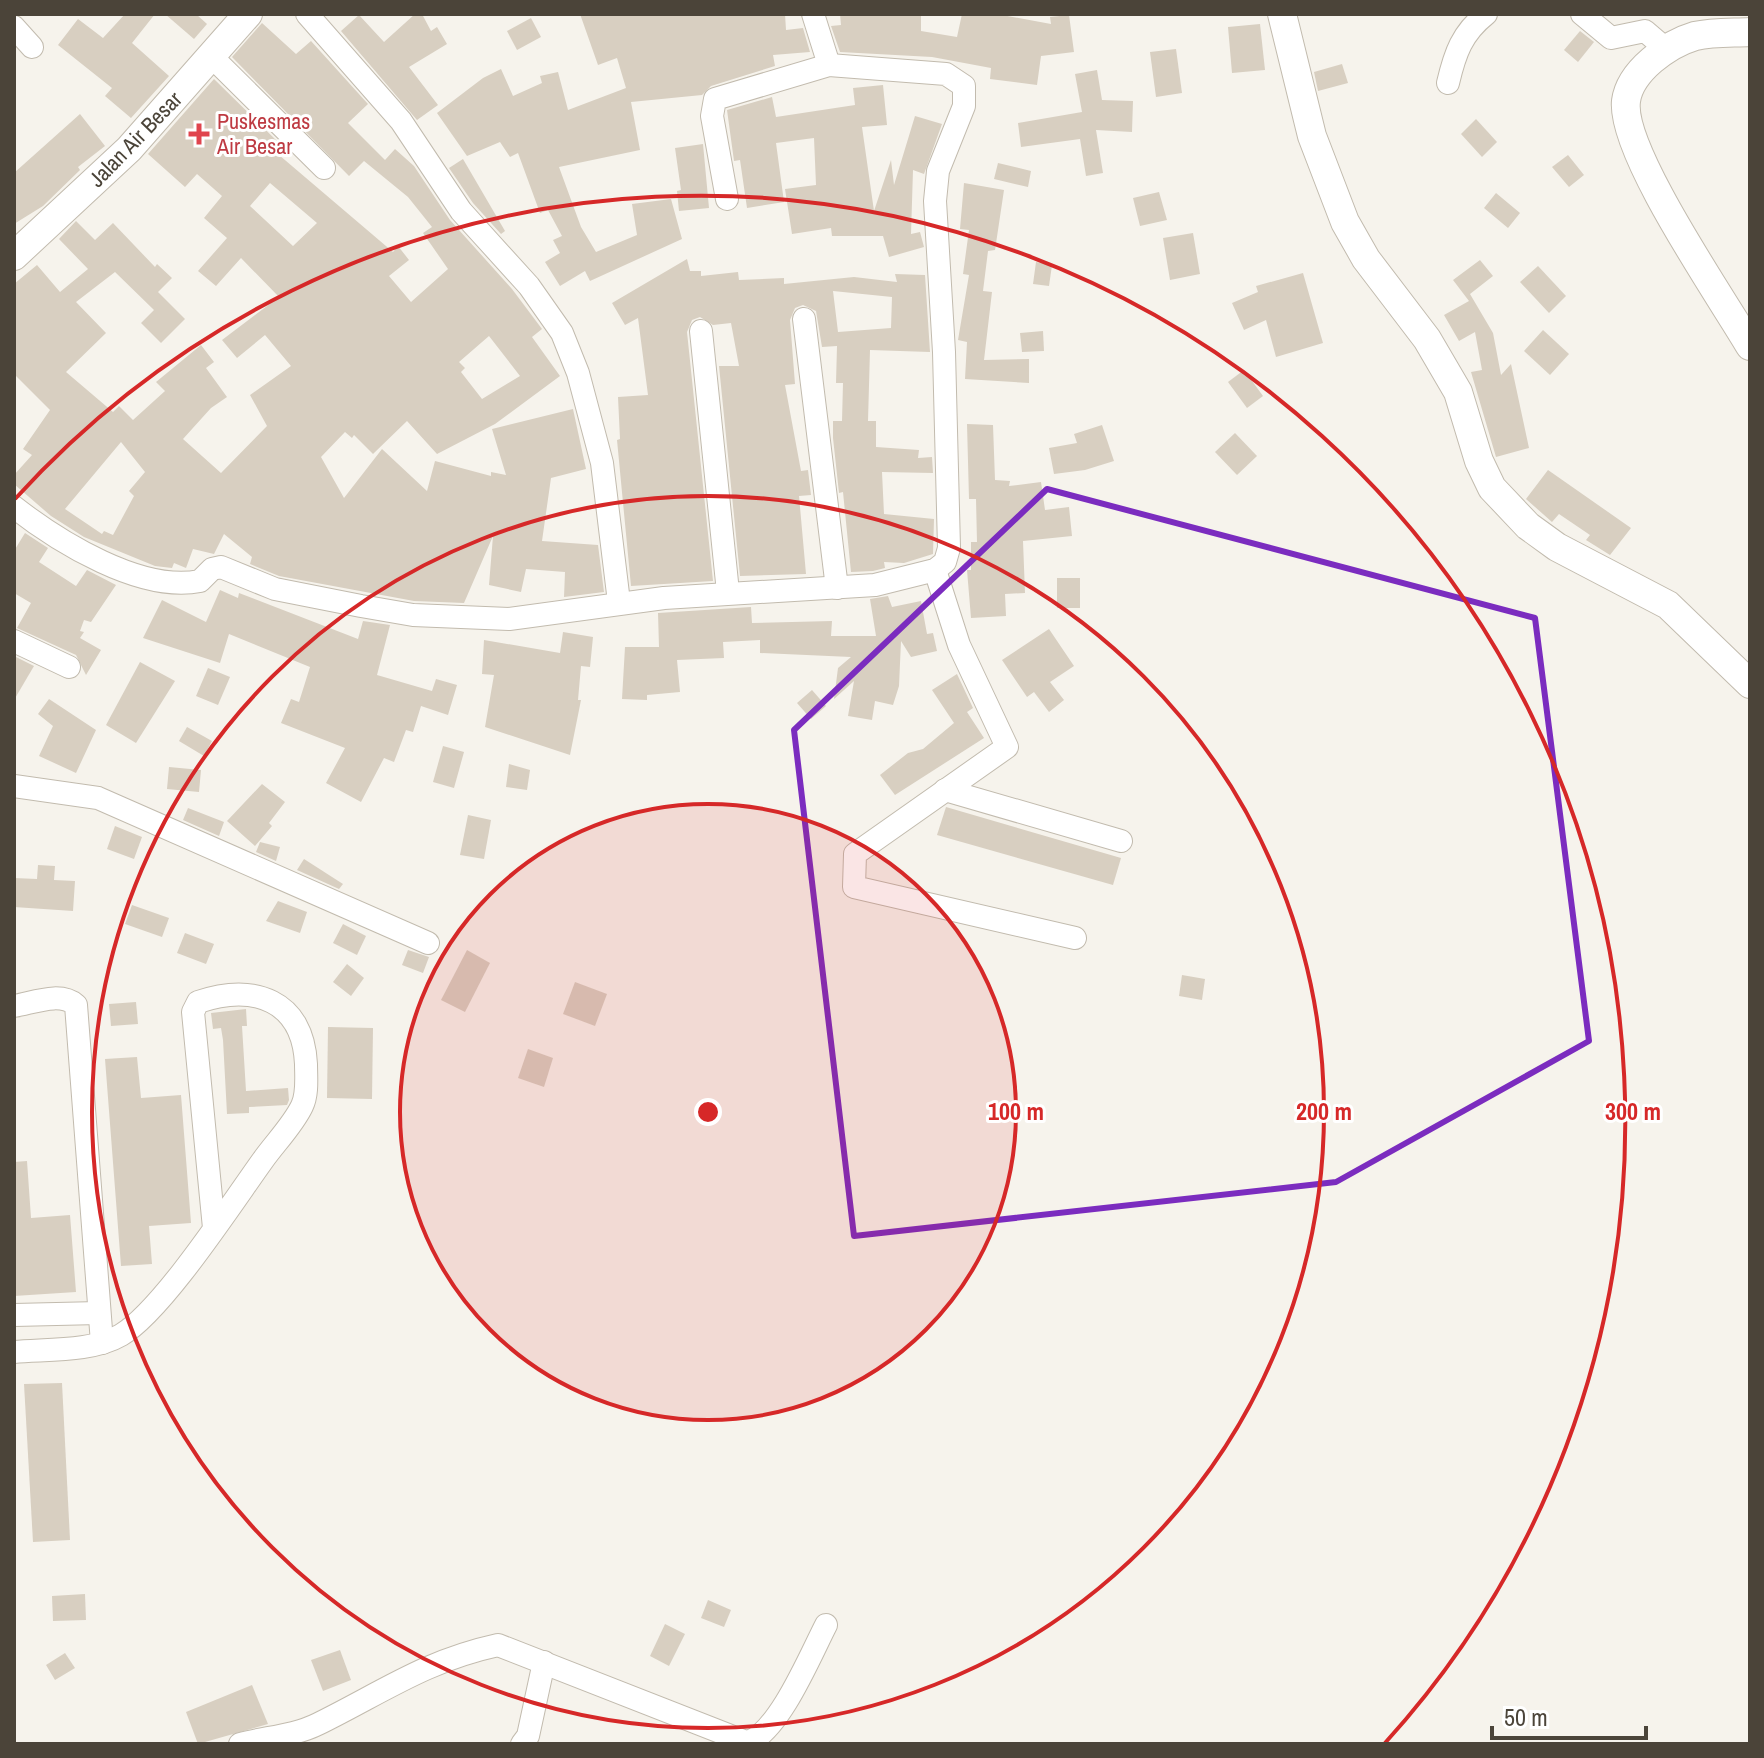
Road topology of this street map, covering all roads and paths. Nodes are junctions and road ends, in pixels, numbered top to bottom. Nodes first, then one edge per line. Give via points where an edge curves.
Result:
1 (248, 14) edge
2 (307, 14) edge
3 (813, 14) edge
4 (1282, 14) edge
5 (1486, 14) edge
6 (1582, 14) edge
7 (14, 27) edge
8 (1750, 32) edge
9 (32, 47) dead end
10 (1666, 49) junction
11 (212, 57) junction
12 (829, 65) junction
13 (1448, 83) dead end
14 (324, 168) dead end
15 (727, 199) dead end
16 (14, 256) edge
17 (804, 319) dead end
18 (701, 331) dead end
19 (1750, 346) edge
20 (14, 507) edge
21 (935, 570) junction
22 (837, 588) junction
23 (728, 592) junction
24 (619, 602) junction
25 (15, 644) edge
26 (69, 667) dead end
27 (1750, 684) edge
28 (14, 786) edge
29 (945, 790) junction
30 (1121, 841) dead end
31 (1075, 938) dead end
32 (428, 943) dead end
33 (14, 1006) edge
34 (214, 1228) junction
35 (99, 1313) junction
36 (14, 1315) edge
37 (102, 1343) junction
38 (14, 1352) edge
39 (826, 1625) dead end
40 (544, 1662) junction
41 (530, 1722) junction
42 (750, 1743) edge
43 (240, 1744) edge
44 (522, 1744) edge
45 (543, 1744) edge

1 - 11 street, Jalan Air Besar
2 - 24 street via 401,121 461,211 529,286 562,333 602,463
3 - 12 street
4 - 27 street via 1312,136 1345,222 1458,392 1492,488 1557,547 1668,605
5 - 13 street via 1456,49
6 - 10 street via 1611,38 1645,31
7 - 9 street
8 - 10 street via 1694,37
10 - 19 street via 1634,81 1626,101 1629,121 1662,198
11 - 14 street
11 - 16 street, Jalan Air Besar via 129,149
12 - 15 street via 715,99 712,116
12 - 21 street via 946,74 958,79 967,94 938,171 935,201 949,535 945,562
17 - 22 street
18 - 23 street
20 - 24 street via 70,545 163,582 200,581 221,567 275,589 446,617 509,619
21 - 22 street
21 - 29 street via 959,645 1007,747
22 - 23 street
23 - 24 street
25 - 26 street
28 - 32 street via 98,798
29 - 30 street
29 - 31 street via 855,854 854,887
33 - 35 street via 59,998 76,1005
34 - 34 street via 303,1106 305,1095 305,1039 296,1020 284,1008 234,995 198,1002 193,1012
34 - 37 street via 137,1323
35 - 36 street
35 - 37 street
37 - 38 street
39 - 42 street via 775,1718
40 - 41 street
40 - 42 street
40 - 43 street via 498,1645 466,1652 402,1677 316,1726
41 - 44 street
41 - 45 street

